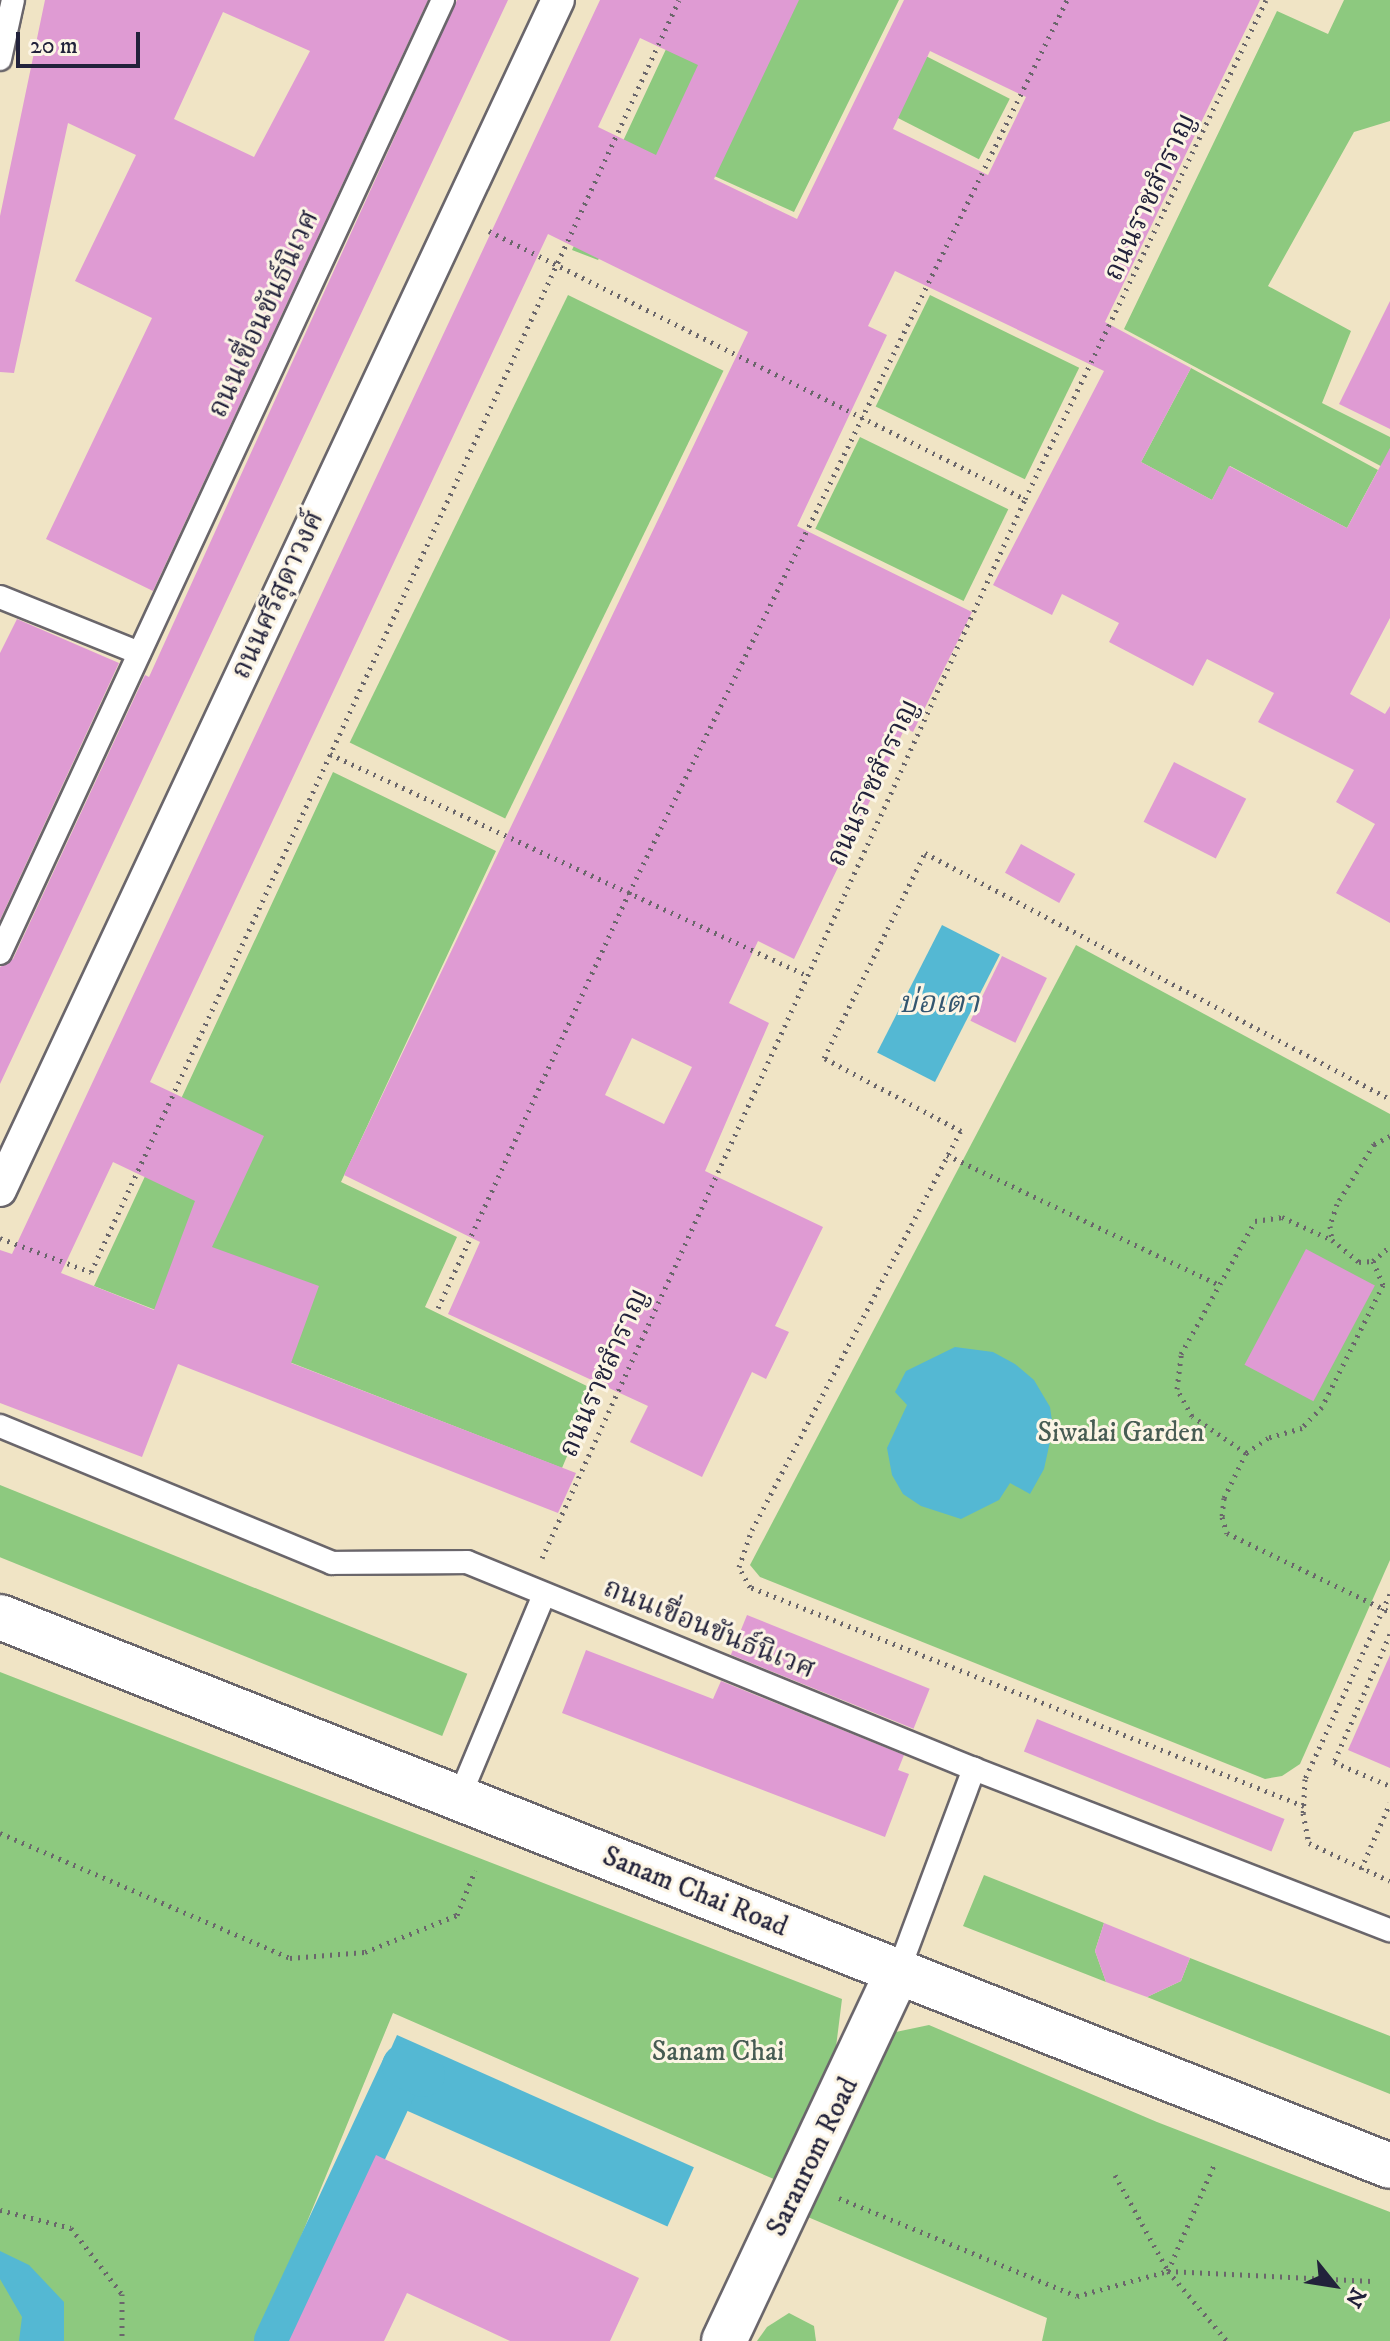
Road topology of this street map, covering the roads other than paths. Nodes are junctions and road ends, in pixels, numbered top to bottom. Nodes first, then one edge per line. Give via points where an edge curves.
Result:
1 (13, 0) edge
2 (443, 0) edge
3 (558, 0) edge
4 (0, 59) edge
5 (0, 597) edge
6 (139, 653) junction
7 (0, 953) edge
8 (0, 1190) edge
9 (0, 1426) edge
10 (536, 1592) junction
11 (0, 1617) edge
12 (974, 1769) junction
13 (459, 1798) junction
14 (1390, 1930) edge
15 (898, 1972) junction
16 (1390, 2166) edge
17 (724, 2341) edge

1 - 4 lane
2 - 6 lane, ถนนเขื่อนขันธ์นิเวศ
3 - 8 street, ถนนศรีสุดาวงศ์
5 - 6 lane
6 - 7 lane, ถนนเขื่อนขันธ์นิเวศ
9 - 10 lane, ถนนเขื่อนขันธ์นิเวศ via 332,1563 467,1562
10 - 12 lane, ถนนเขื่อนขันธ์นิเวศ
10 - 13 lane
11 - 13 main road, Sanam Chai Road
12 - 14 lane, ถนนเขื่อนขันธ์นิเวศ
12 - 15 lane
13 - 15 main road, Sanam Chai Road
15 - 16 main road, Sanam Chai Road
15 - 17 main road, Saranrom Road

